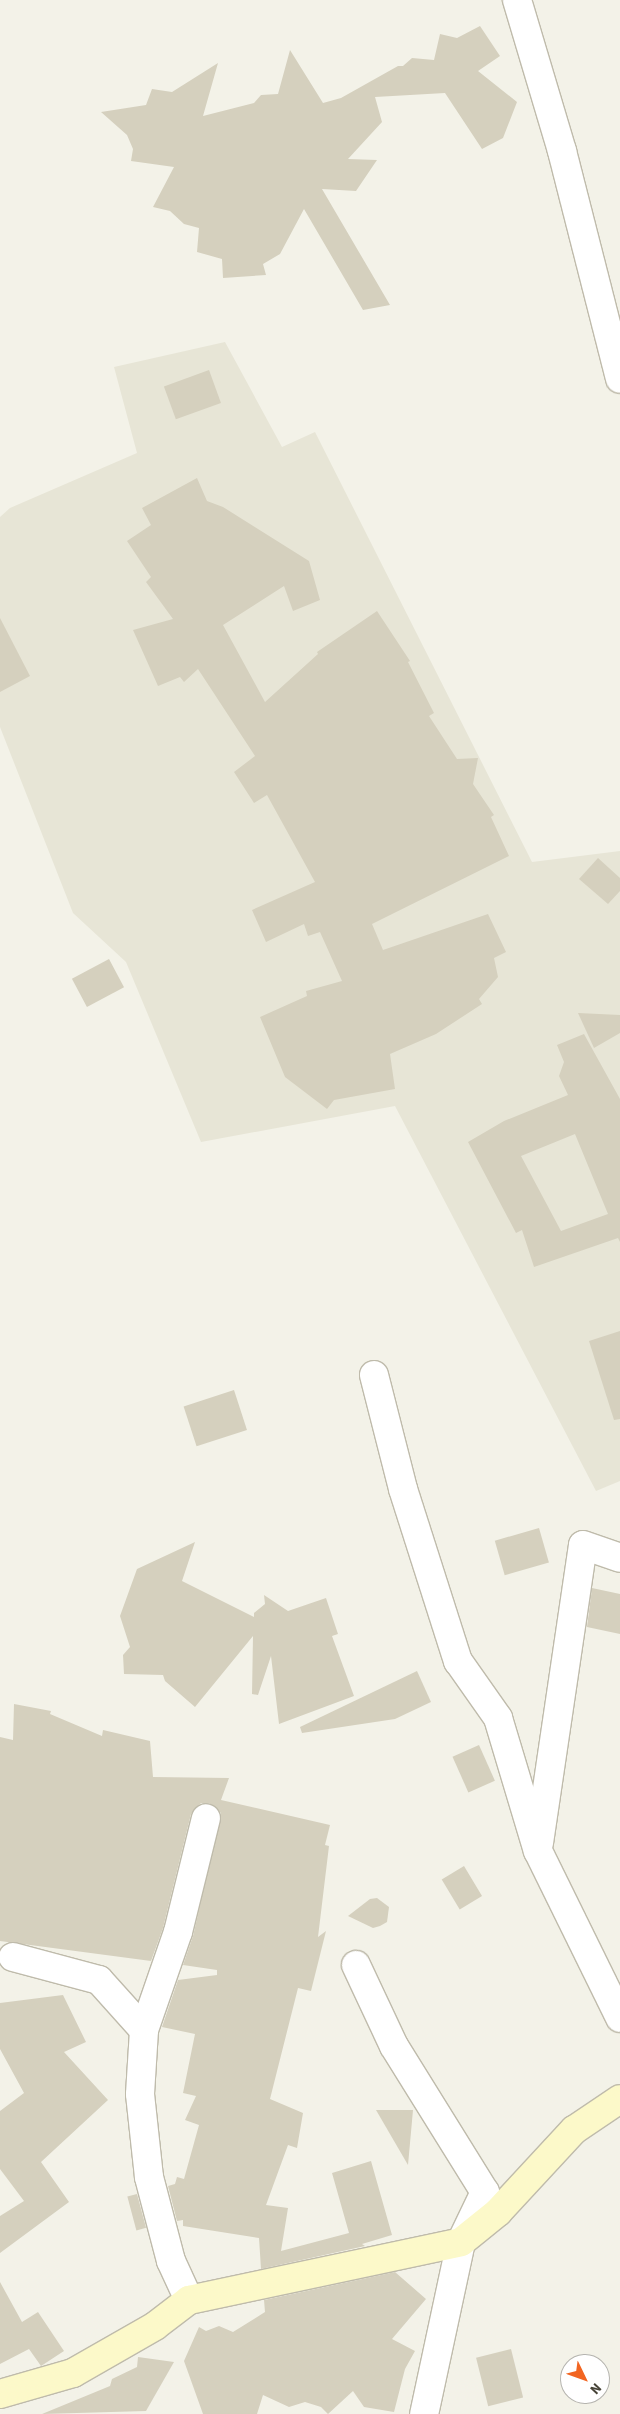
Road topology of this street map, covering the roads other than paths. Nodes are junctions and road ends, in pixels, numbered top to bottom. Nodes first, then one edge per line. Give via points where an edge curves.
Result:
1 (517, 0) edge
2 (620, 379) edge
3 (374, 1375) dead end
4 (620, 1558) edge
5 (206, 1818) dead end
6 (538, 1852) junction
7 (13, 1957) dead end
8 (356, 1965) dead end
9 (620, 2018) edge
10 (144, 2030) junction
11 (620, 2099) edge
12 (461, 2242) junction
13 (189, 2300) junction
14 (0, 2394) edge
15 (424, 2414) edge

1 - 2 street via 562,150
3 - 6 street via 403,1489 458,1661 498,1718
4 - 6 street via 583,1545
5 - 10 street via 178,1932
6 - 9 street
7 - 10 street via 99,1980
8 - 12 street via 394,2046 486,2192
10 - 13 street via 140,2094 149,2177 171,2262
11 - 12 street via 574,2130 498,2212
12 - 13 street
12 - 15 street
13 - 14 street via 155,2326 72,2374

